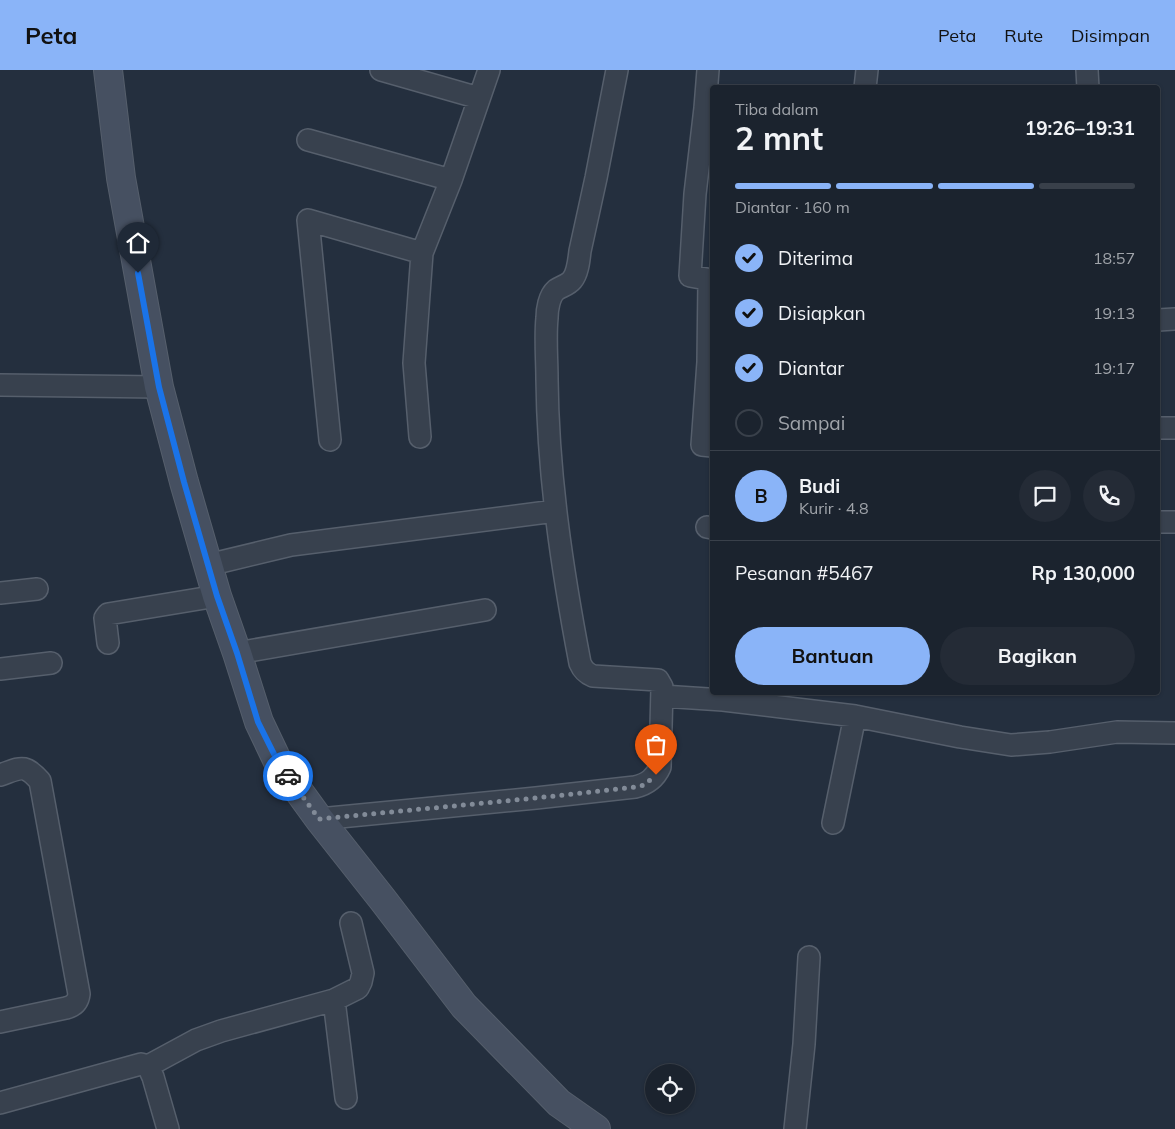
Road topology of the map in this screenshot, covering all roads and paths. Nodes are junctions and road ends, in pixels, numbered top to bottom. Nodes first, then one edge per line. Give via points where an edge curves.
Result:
1 (108, 70) edge
2 (381, 70) edge
3 (489, 70) edge
4 (617, 70) edge
5 (708, 70) edge
6 (867, 70) edge
7 (1087, 70) edge
8 (865, 85) edge
9 (1088, 85) edge
10 (479, 98) junction
11 (709, 108) edge
12 (308, 140) dead end
13 (451, 180) junction
14 (704, 194) edge
15 (422, 253) junction
16 (710, 280) edge
17 (1175, 319) edge
18 (1160, 320) edge
19 (710, 362) edge
20 (0, 384) edge
21 (159, 387) junction
22 (1160, 428) edge
23 (1175, 428) edge
24 (420, 437) dead end
25 (330, 440) dead end
26 (710, 446) edge
27 (555, 511) junction
28 (1160, 522) edge
29 (1175, 522) edge
30 (208, 565) junction
31 (37, 589) dead end
32 (0, 593) edge
33 (217, 596) junction
34 (485, 610) dead end
35 (108, 643) dead end
36 (237, 653) junction
37 (51, 663) dead end
38 (0, 669) edge
39 (662, 696) junction
40 (855, 716) junction
41 (1175, 733) edge
42 (0, 775) edge
43 (319, 819) junction
44 (833, 823) dead end
45 (351, 923) dead end
46 (809, 957) dead end
47 (334, 1000) junction
48 (0, 1022) edge
49 (148, 1066) junction
50 (346, 1098) dead end
51 (0, 1103) edge
52 (168, 1129) edge
53 (596, 1129) edge
54 (795, 1129) edge

1 - 21 street via 121,178
2 - 10 street
3 - 10 street
4 - 27 street via 578,263 573,279 552,295 547,318 547,422
5 - 11 street
6 - 8 street
7 - 9 street
10 - 13 street
11 - 14 street
12 - 13 street
13 - 15 street
14 - 16 street via 690,276
15 - 24 street via 414,362
15 - 25 street via 308,220
17 - 18 street
19 - 26 street via 702,445
20 - 21 street
21 - 30 street
22 - 23 street
27 - 30 street via 291,546
27 - 39 street via 582,669 593,676 658,680
28 - 29 street
30 - 33 street
31 - 32 street
33 - 35 street via 108,614 105,618
33 - 36 street
34 - 36 street
36 - 43 street via 258,722 279,764
37 - 38 street
39 - 40 street
39 - 43 street via 660,767 644,785
40 - 41 street via 1011,744 1117,732
40 - 44 street
42 - 48 street via 20,768 28,769 40,781 79,994 72,1006
43 - 53 street via 464,1006 559,1103
45 - 47 street via 363,973 362,982 358,988
46 - 54 street
47 - 49 street via 196,1040
47 - 50 street
49 - 51 street via 141,1064
49 - 52 street

